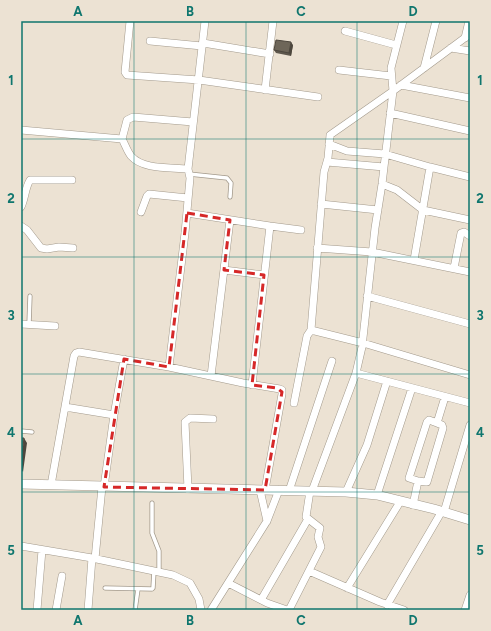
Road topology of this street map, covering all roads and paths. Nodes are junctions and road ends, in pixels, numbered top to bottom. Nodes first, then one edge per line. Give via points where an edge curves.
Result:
1 (130, 21) edge
2 (205, 21) edge
3 (273, 21) edge
4 (403, 21) edge
5 (436, 21) edge
6 (469, 21) edge
7 (345, 31) dead end
8 (467, 36) edge
9 (150, 41) dead end
10 (202, 44) junction
11 (396, 45) junction
12 (451, 48) junction
13 (470, 51) edge
14 (270, 54) junction
15 (424, 68) junction
16 (339, 70) dead end
17 (391, 76) junction
18 (199, 80) junction
19 (401, 85) junction
20 (265, 90) junction
21 (393, 91) junction
22 (318, 97) dead end
23 (470, 98) edge
24 (390, 112) junction
25 (193, 122) junction
26 (21, 130) edge
27 (470, 131) edge
28 (122, 139) junction
29 (329, 144) junction
30 (385, 154) junction
31 (327, 162) junction
32 (430, 167) junction
33 (384, 168) junction
34 (189, 171) junction
35 (470, 177) edge
36 (72, 180) dead end
37 (382, 184) junction
38 (230, 197) dead end
39 (188, 198) junction
40 (321, 204) junction
41 (21, 207) edge
42 (378, 210) junction
43 (423, 210) junction
44 (141, 212) dead end
45 (187, 213) junction
46 (230, 220) junction
47 (470, 220) edge
48 (21, 226) edge
49 (270, 226) junction
50 (301, 230) dead end
51 (470, 236) edge
52 (73, 248) dead end
53 (317, 248) junction
54 (372, 252) junction
55 (414, 260) junction
56 (454, 268) junction
57 (224, 270) junction
58 (470, 272) edge
59 (264, 275) junction
60 (30, 296) dead end
61 (367, 296) junction
62 (21, 324) edge
63 (29, 324) junction
64 (470, 324) edge
65 (55, 326) dead end
66 (311, 330) junction
67 (363, 342) junction
68 (124, 359) junction
69 (332, 361) dead end
70 (169, 366) junction
71 (356, 373) junction
72 (470, 375) edge
73 (211, 376) junction
74 (388, 381) junction
75 (252, 385) junction
76 (412, 388) junction
77 (445, 397) junction
78 (294, 403) dead end
79 (470, 403) edge
80 (65, 407) junction
81 (114, 415) junction
82 (213, 419) dead end
83 (437, 423) junction
84 (470, 424) edge
85 (21, 431) edge
86 (32, 432) dead end
87 (418, 481) junction
88 (21, 484) edge
89 (51, 485) junction
90 (103, 487) junction
91 (188, 488) junction
92 (263, 490) junction
93 (279, 490) junction
94 (290, 491) junction
95 (311, 491) junction
96 (346, 492) junction
97 (376, 495) junction
98 (400, 502) junction
99 (152, 503) dead end
100 (413, 505) junction
101 (443, 511) junction
102 (308, 519) junction
103 (470, 520) edge
104 (267, 521) junction
105 (21, 546) edge
106 (42, 550) junction
107 (94, 559) junction
108 (310, 571) junction
109 (156, 572) junction
110 (62, 576) dead end
111 (228, 583) junction
112 (105, 588) dead end
113 (347, 588) junction
114 (138, 589) junction
115 (470, 595) edge
116 (261, 600) junction
117 (387, 605) junction
118 (37, 610) edge
119 (56, 610) edge
120 (88, 610) edge
121 (135, 610) edge
122 (201, 610) edge
123 (211, 610) edge
124 (288, 610) edge
125 (404, 610) edge
126 (465, 610) edge

1 - 18 street via 126,74
2 - 10 street
3 - 14 street
4 - 11 street
5 - 15 street
6 - 8 street
7 - 11 street
8 - 12 street
9 - 10 street
10 - 14 street
10 - 18 street
11 - 17 street
12 - 13 street
12 - 15 street
14 - 20 street
15 - 19 street
16 - 17 street
17 - 21 street
18 - 20 street
18 - 25 street
19 - 21 street
19 - 23 street
20 - 22 street
21 - 24 street
21 - 29 street via 330,134
24 - 27 street
24 - 30 street
25 - 28 street via 133,117 127,120
25 - 34 street
26 - 28 street
28 - 34 street via 131,156 140,162
29 - 30 street via 347,151
29 - 31 street
30 - 32 street
30 - 33 street
31 - 33 street
31 - 40 street
32 - 35 street
32 - 43 street
33 - 37 street
34 - 38 lane via 227,178 231,183
34 - 39 street
36 - 41 street via 30,180
37 - 42 street
37 - 43 street via 397,190
39 - 44 street via 149,194
39 - 45 street
40 - 42 street
40 - 53 street
42 - 54 street
43 - 47 street
43 - 55 street
45 - 46 street
45 - 70 street
46 - 49 street
46 - 57 street
48 - 52 street via 41,248
49 - 50 street
49 - 59 street
51 - 56 street via 461,233
53 - 54 street
53 - 66 street
54 - 55 street
54 - 61 street
55 - 56 street
56 - 58 street
57 - 59 street
57 - 73 street
59 - 75 street
60 - 63 lane
61 - 64 street
61 - 67 street
62 - 63 street
63 - 65 street
66 - 67 street
66 - 78 street via 307,336
67 - 71 street
67 - 72 street
68 - 70 street
68 - 80 street via 76,353
68 - 81 street
69 - 94 street
70 - 73 street
71 - 74 street
71 - 95 street
73 - 75 street
74 - 76 street
74 - 96 street via 367,445
75 - 92 street via 282,390
76 - 77 street
76 - 97 street
77 - 79 street
77 - 83 street
80 - 81 street
80 - 89 street
81 - 90 street
82 - 91 street via 190,418 185,422
83 - 87 street via 443,427 427,482
83 - 87 street via 429,420 427,422 409,478
84 - 101 street
85 - 86 lane
87 - 100 street
88 - 89 street
89 - 90 street
90 - 91 street
90 - 107 street
91 - 92 street
92 - 93 street
92 - 104 street
93 - 94 street
93 - 104 street
94 - 95 street
95 - 96 street
95 - 102 street via 306,516
96 - 97 street
97 - 98 street
98 - 100 street
98 - 113 street
99 - 109 lane via 151,531 159,551
100 - 101 street
101 - 103 street
101 - 117 street
102 - 108 street via 320,528 318,537 321,546
102 - 116 street
104 - 111 street
105 - 106 street
106 - 107 street
106 - 118 street
107 - 109 street
107 - 120 street
108 - 113 street
108 - 124 street
109 - 114 lane via 153,588
109 - 122 street via 173,575 190,583 199,599
110 - 119 street
111 - 116 street
111 - 123 street
112 - 114 lane
113 - 117 street
114 - 121 lane
115 - 126 street
116 - 124 street
117 - 125 street

